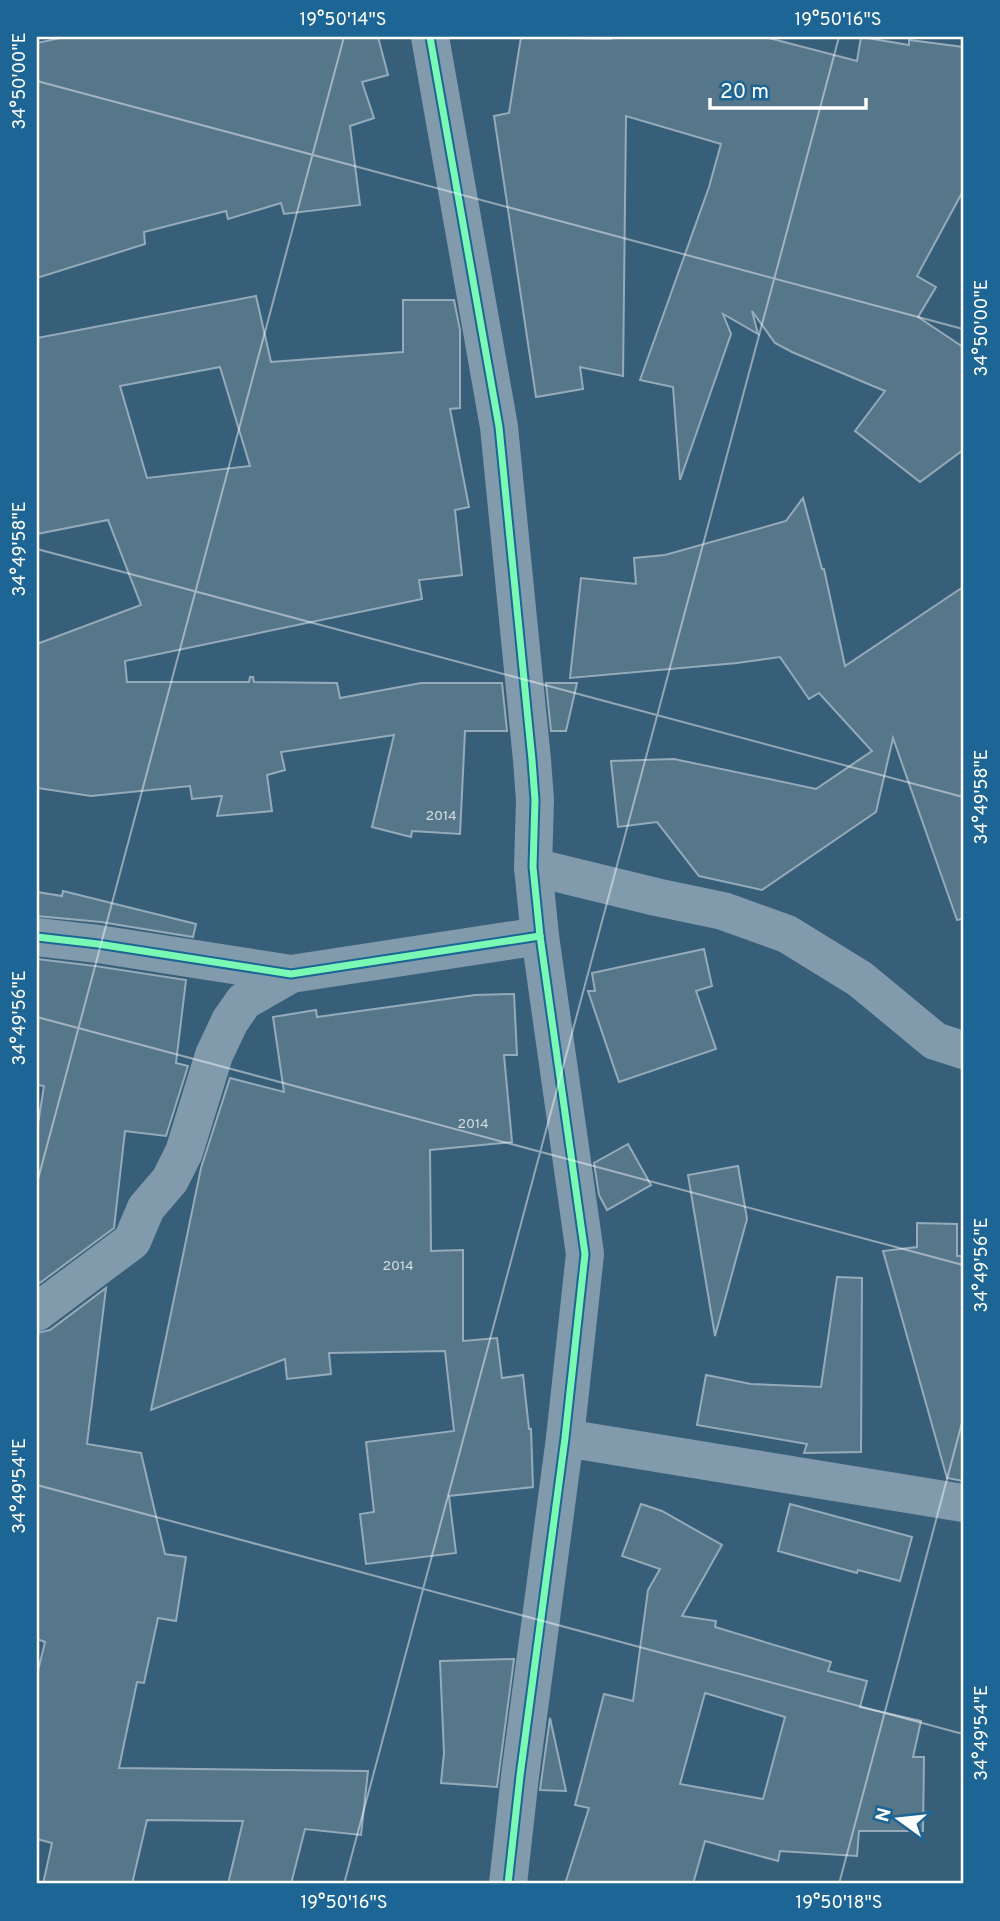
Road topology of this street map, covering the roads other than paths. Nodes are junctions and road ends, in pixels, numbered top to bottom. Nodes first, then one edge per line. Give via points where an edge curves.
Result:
1 (430, 37) edge
2 (533, 867) junction
3 (540, 936) junction
4 (37, 937) edge
5 (291, 974) junction
6 (963, 1049) edge
7 (37, 1312) edge
8 (565, 1438) junction
9 (963, 1503) edge
10 (508, 1884) edge

1 - 2 street via 499,426 532,760
2 - 3 street
2 - 6 street via 723,911 788,934 860,979 935,1041
3 - 5 street
3 - 8 street via 585,1254
4 - 5 street
5 - 7 street via 244,1001 230,1021 214,1055 184,1152 170,1180 146,1208 132,1241
8 - 9 street
8 - 10 street

